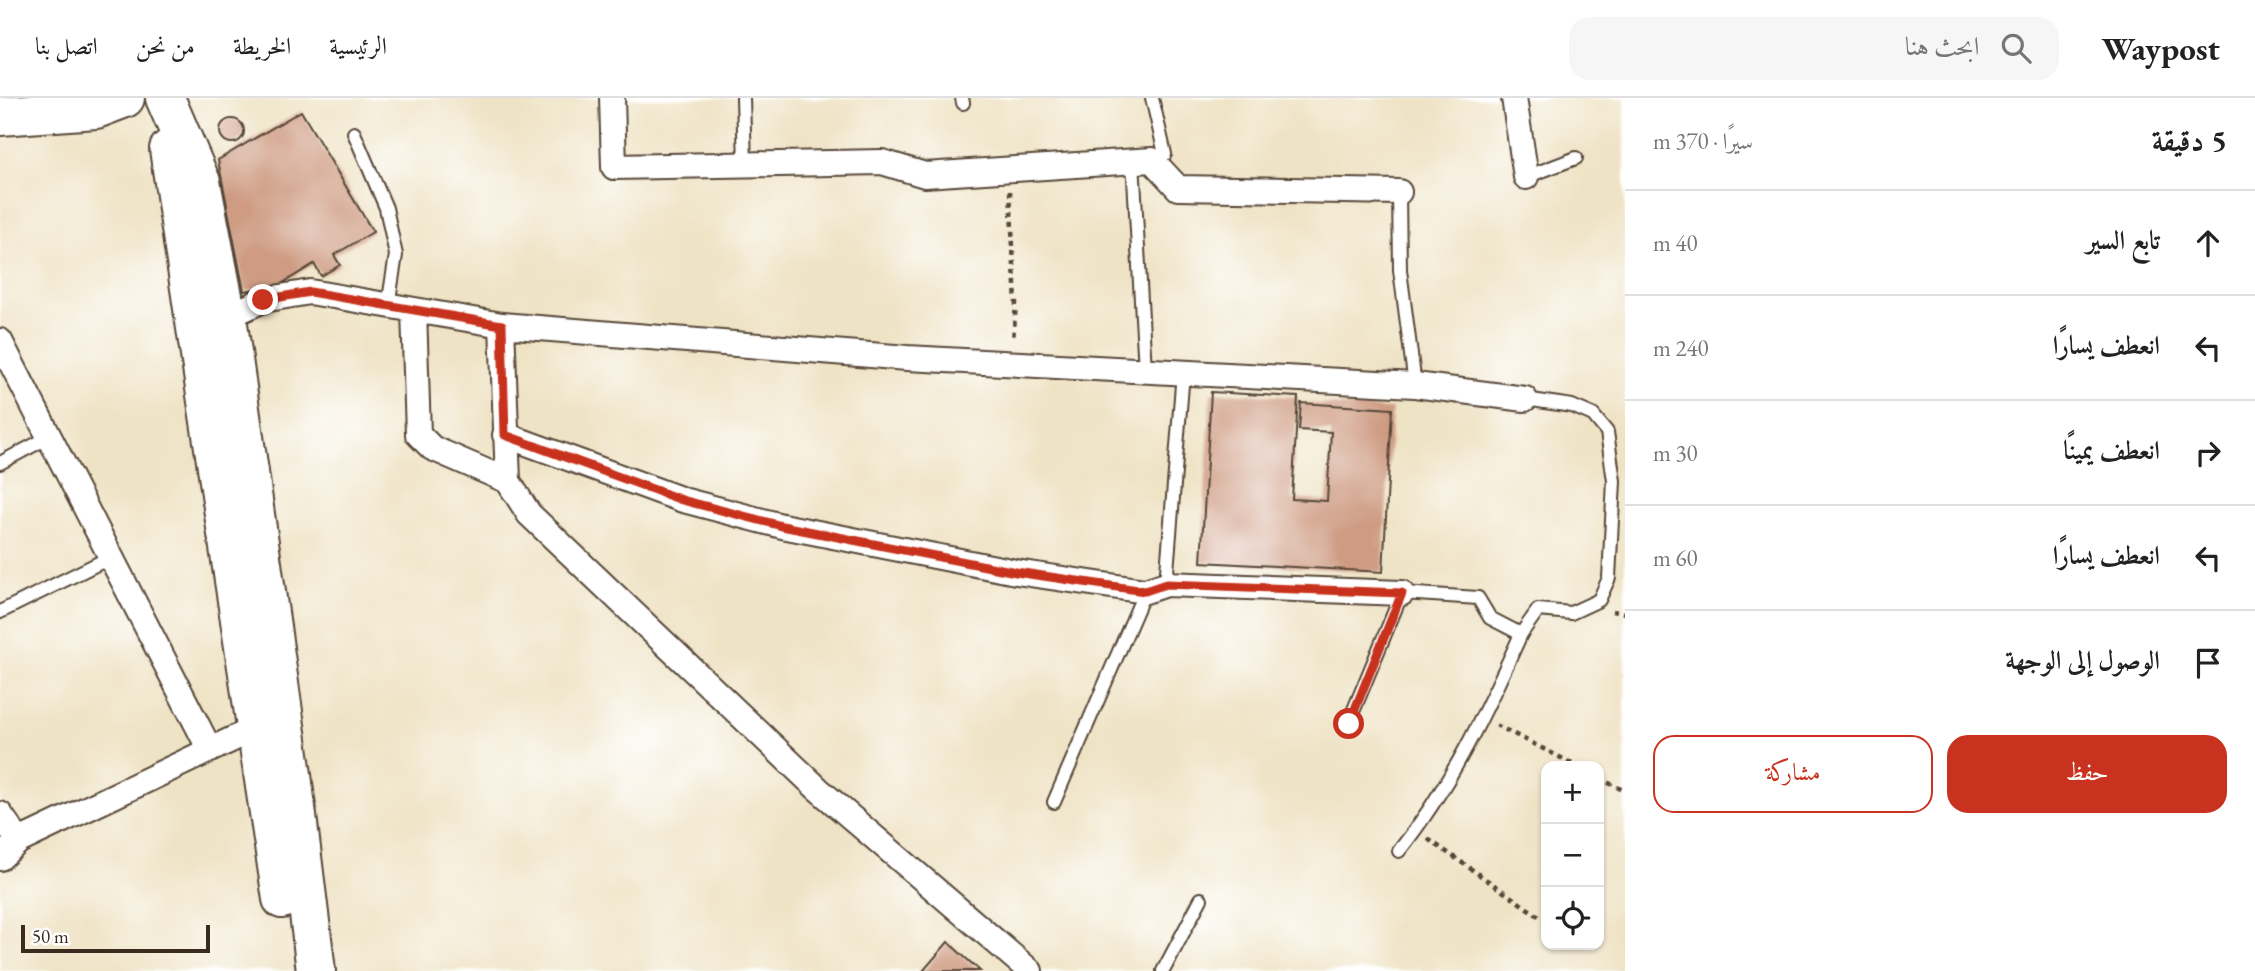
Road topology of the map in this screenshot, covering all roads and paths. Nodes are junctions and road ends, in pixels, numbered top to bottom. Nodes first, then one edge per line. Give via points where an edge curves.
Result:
1 (125, 98) edge
2 (163, 98) edge
3 (612, 98) edge
4 (743, 98) edge
5 (1152, 98) edge
6 (1514, 98) edge
7 (0, 116) edge
8 (354, 133) dead end
9 (1576, 158) dead end
10 (1143, 160) junction
11 (744, 164) junction
12 (1009, 169) junction
13 (1526, 177) joint
14 (1399, 192) joint
15 (388, 306) junction
16 (414, 310) junction
17 (211, 320) junction
18 (502, 325) junction
19 (0, 341) edge
20 (1011, 363) junction
21 (1145, 370) junction
22 (1183, 372) junction
23 (1415, 385) junction
24 (1525, 399) joint
25 (505, 435) junction
26 (49, 437) junction
27 (0, 463) edge
28 (508, 481) junction
29 (111, 557) junction
30 (1155, 588) junction
31 (1402, 593) junction
32 (0, 612) edge
33 (1521, 634) junction
34 (1483, 718) junction
35 (1349, 724) dead end
36 (256, 728) junction
37 (210, 750) junction
38 (1567, 761) edge
39 (1604, 780) edge
40 (1625, 791) edge
41 (1054, 802) dead end
42 (0, 814) edge
43 (1416, 830) junction
44 (19, 841) junction
45 (1399, 851) dead end
46 (0, 858) edge
47 (1201, 899) dead end
48 (1540, 917) dead end
49 (292, 971) edge
50 (316, 971) edge
51 (1030, 971) edge
52 (1163, 971) edge

1 - 7 main road via 96,109
2 - 17 main road via 201,183
3 - 11 street via 614,167
4 - 11 lane
5 - 10 lane via 1165,154
6 - 13 street
8 - 15 lane via 386,208 396,255
9 - 13 lane
10 - 12 street
10 - 14 street via 1178,188
10 - 21 lane
11 - 12 street via 882,162 925,175
12 - 20 path via 1016,303
14 - 23 lane via 1400,270
15 - 16 street
15 - 17 street via 310,292 263,300
16 - 18 street
16 - 28 street via 418,434 432,449
17 - 36 main road
17 - 50 main road via 292,775
18 - 20 street
18 - 25 street
19 - 26 street
20 - 21 street
21 - 22 street
22 - 23 street
22 - 30 lane
23 - 24 street
24 - 33 lane via 1572,406 1593,415 1607,432 1615,481 1609,578 1599,600 1571,613 1538,610
25 - 28 street
25 - 30 street via 682,500 782,526 1016,572
26 - 27 lane
26 - 29 street
28 - 51 street via 529,514 818,789
29 - 32 lane
29 - 37 street
30 - 31 street
30 - 41 lane
31 - 33 lane via 1478,598 1490,618
31 - 35 lane
33 - 34 lane
34 - 38 path
34 - 43 lane
36 - 37 street
36 - 49 main road
37 - 44 street
39 - 40 path
42 - 44 street
43 - 45 lane
43 - 48 path
44 - 46 street
47 - 52 lane

